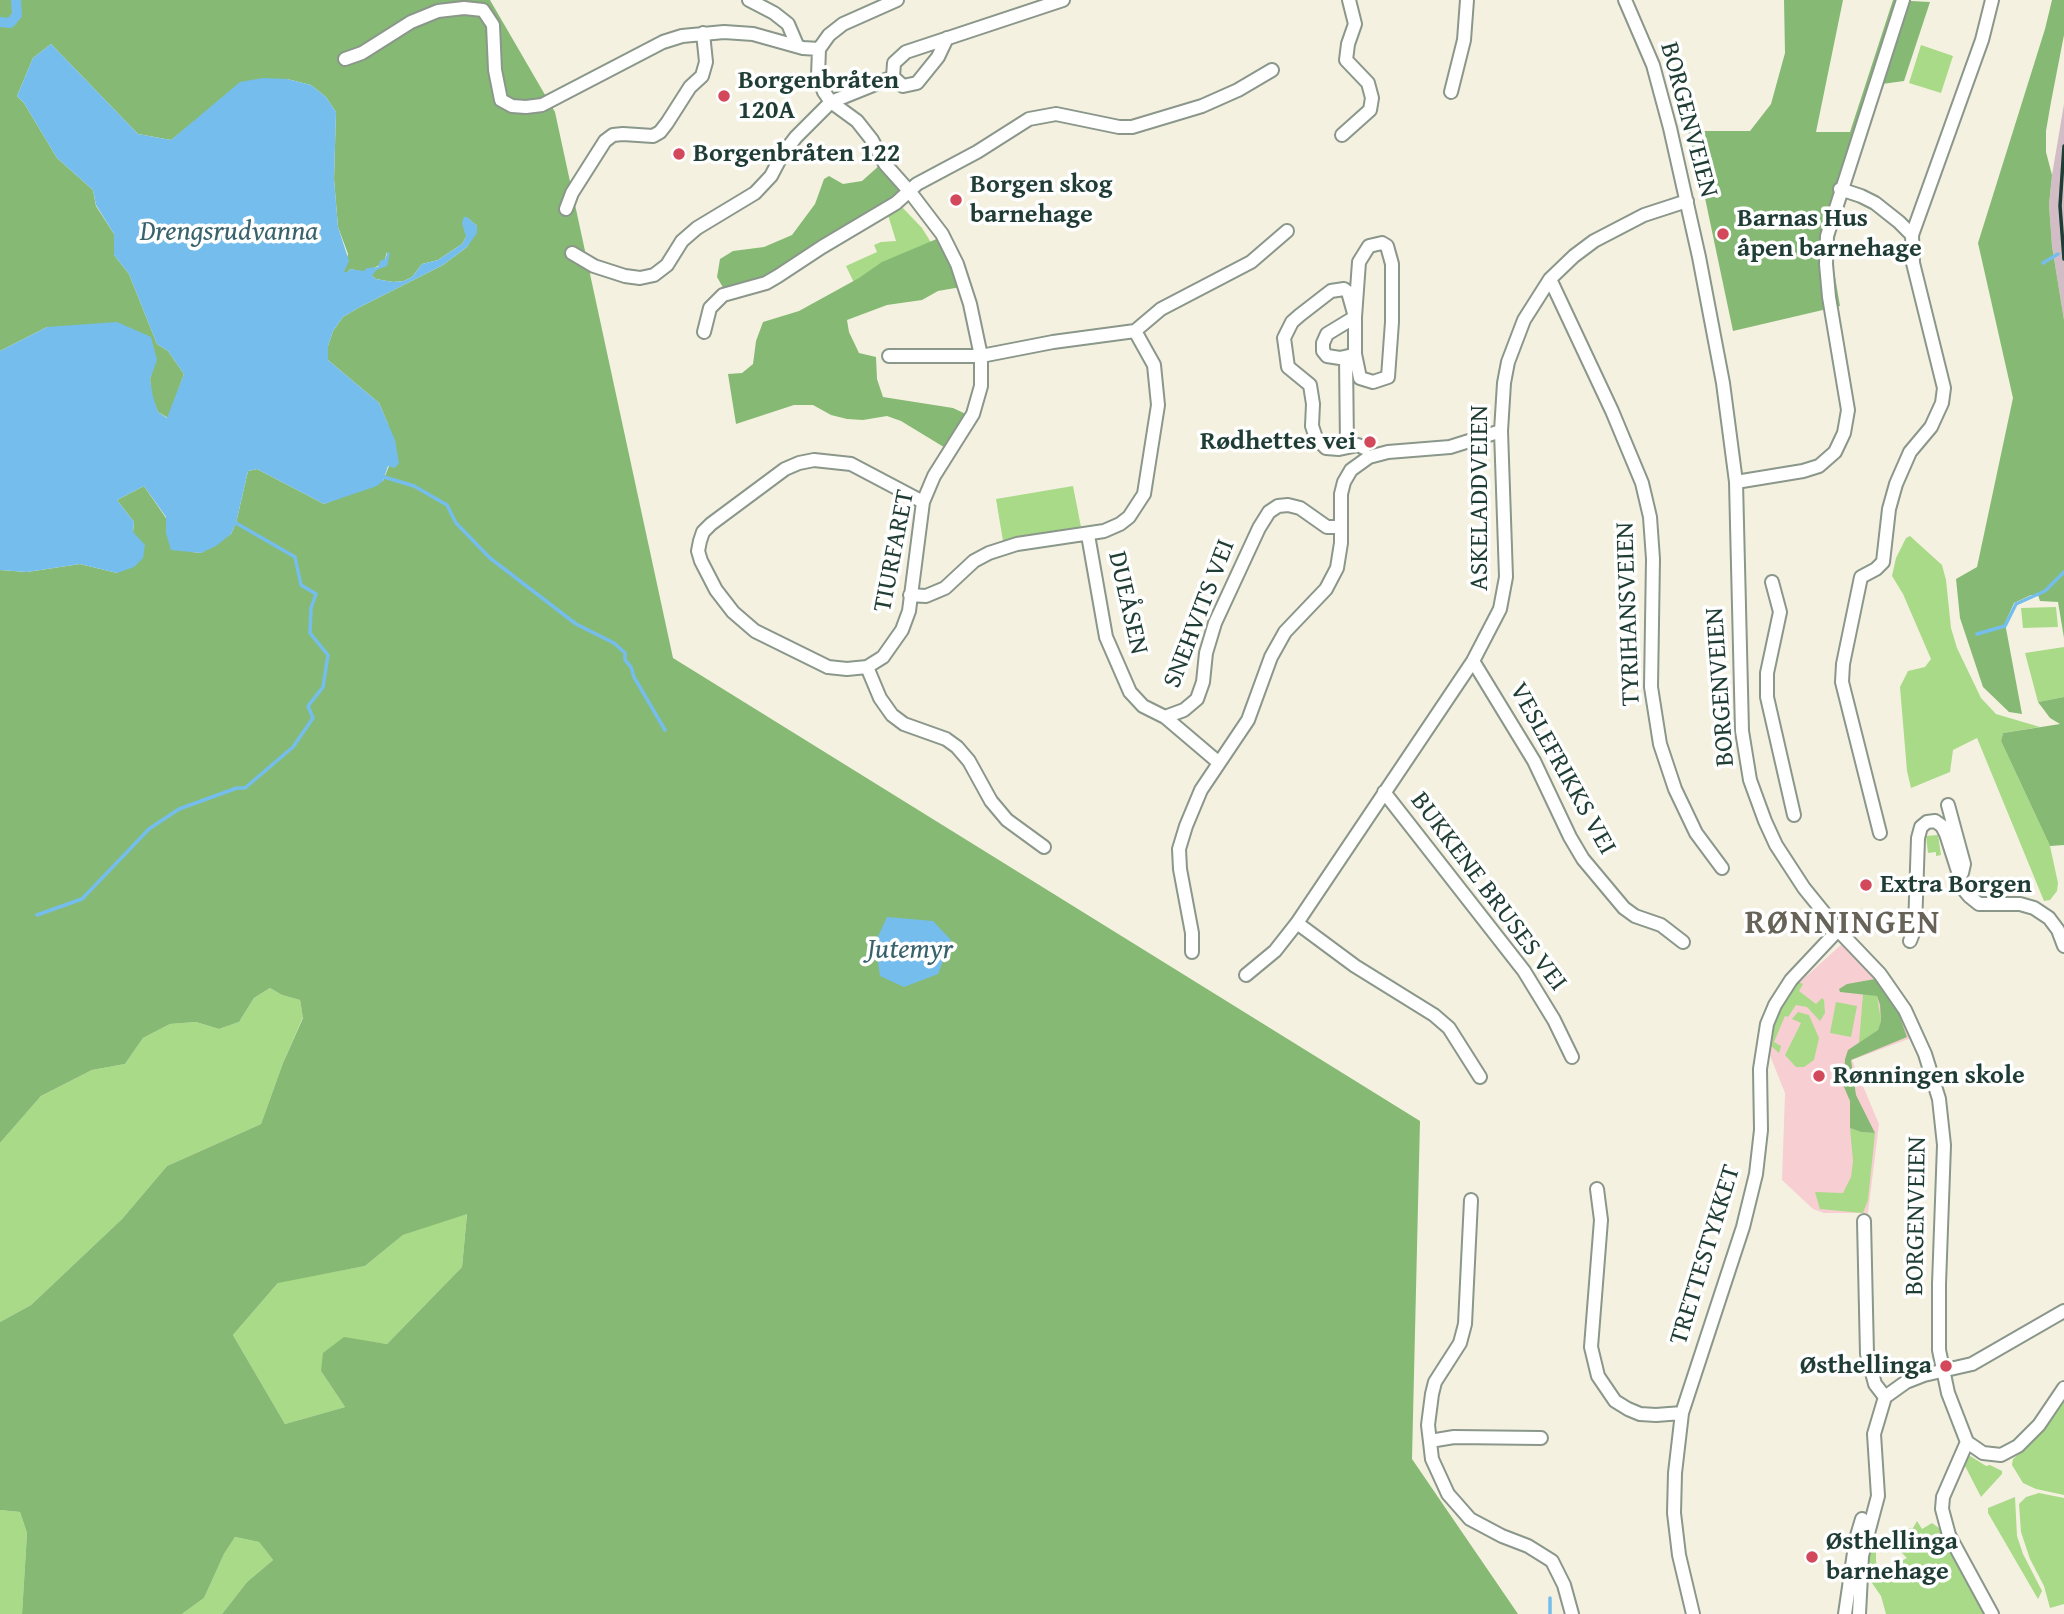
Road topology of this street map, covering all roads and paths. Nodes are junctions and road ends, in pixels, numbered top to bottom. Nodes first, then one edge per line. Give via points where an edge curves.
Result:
1 (749, 0) edge
2 (897, 0) edge
3 (1063, 0) edge
4 (1349, 0) edge
5 (1467, 0) edge
6 (1625, 0) edge
7 (1903, 0) edge
8 (1992, 0) edge
9 (703, 33) junction
10 (947, 38) junction
11 (797, 45) junction
12 (819, 49) junction
13 (345, 59) dead end
14 (1272, 70) dead end
15 (892, 77) junction
16 (1451, 92) dead end
17 (831, 102) junction
18 (1342, 135) dead end
19 (1840, 189) junction
20 (910, 192) junction
21 (1687, 201) junction
22 (566, 209) dead end
23 (1287, 231) dead end
24 (1912, 235) junction
25 (572, 253) dead end
26 (1915, 274) junction
27 (1550, 279) junction
28 (1909, 289) dead end
29 (1355, 317) junction
30 (1135, 331) junction
31 (704, 332) dead end
32 (1351, 355) junction
33 (889, 356) dead end
34 (981, 356) junction
35 (1501, 431) junction
36 (1347, 447) junction
37 (1364, 448) dead end
38 (1735, 482) junction
39 (923, 502) junction
40 (1340, 527) junction
41 (1088, 535) junction
42 (1772, 582) dead end
43 (910, 595) junction
44 (1473, 661) junction
45 (867, 667) junction
46 (1165, 716) junction
47 (1218, 762) junction
48 (1384, 792) junction
49 (1948, 805) dead end
50 (1794, 816) dead end
51 (1880, 833) dead end
52 (1044, 847) dead end
53 (1722, 868) dead end
54 (1960, 880) junction
55 (1297, 923) junction
56 (1838, 930) junction
57 (1910, 941) dead end
58 (1683, 942) dead end
59 (2064, 946) edge
60 (1192, 952) dead end
61 (1246, 975) dead end
62 (1572, 1057) dead end
63 (1480, 1077) dead end
64 (1597, 1189) dead end
65 (1471, 1200) dead end
66 (1864, 1221) dead end
67 (2064, 1311) edge
68 (1942, 1370) junction
69 (2064, 1388) edge
70 (1885, 1397) junction
71 (1682, 1413) junction
72 (1541, 1438) dead end
73 (1430, 1441) junction
74 (1967, 1442) junction
75 (1878, 1496) junction
76 (1572, 1614) edge
77 (1693, 1614) edge
78 (1845, 1614) edge
79 (1859, 1614) edge
80 (1992, 1614) edge

1 - 11 street via 788,24
2 - 12 street via 843,24
3 - 10 street
4 - 18 street via 1355,24 1346,60 1368,83 1373,98 1370,110
5 - 16 street via 1464,40
6 - 21 street, BORGENVEIEN via 1653,65
7 - 19 street
8 - 24 street
9 - 11 street via 753,34
9 - 13 street via 663,42 542,105 526,107 501,100 494,25 483,10 438,11
9 - 22 street via 706,62 702,76 660,132 653,136 613,135 605,141
10 - 15 street via 906,52 894,63
10 - 15 street via 917,83 902,86
11 - 12 street
12 - 17 street via 818,76
14 - 20 street via 1202,106 1132,127 1056,114 1029,119
15 - 17 street
17 - 20 street, TIURFARET via 857,121
17 - 25 street via 796,137 755,193 696,228 654,275 625,276
19 - 24 street via 1875,203
19 - 38 street via 1827,236 1826,264 1848,410 1844,433 1835,452 1819,466
20 - 31 street via 766,283 723,295 710,309
20 - 34 street, TIURFARET via 942,234 957,264
21 - 27 street, ASKELADDVEIEN via 1644,215 1594,241
21 - 38 street, BORGENVEIEN via 1723,383
23 - 30 street via 1251,262 1161,309
24 - 26 street
26 - 28 street
26 - 51 street via 1944,394 1931,427 1910,452 1896,484 1883,562 1861,577 1843,664 1842,682
27 - 35 street, ASKELADDVEIEN via 1524,320 1508,362
27 - 53 street, TYRIHANSVEIEN via 1642,483 1653,559 1651,687 1660,744 1696,833
29 - 32 street
29 - 32 street via 1327,334 1322,343 1327,356
29 - 32 street via 1359,262 1369,246 1382,243 1392,264 1388,377 1373,382 1360,378
29 - 36 street via 1348,292 1338,288 1292,322 1284,338 1288,368 1310,384 1316,438 1326,448
30 - 34 street
30 - 41 street, DUEÅSEN via 1157,379 1158,405 1144,494 1120,524
32 - 36 street
33 - 34 street
34 - 39 street, TIURFARET via 981,386 973,414
35 - 40 street via 1450,447 1368,457 1344,481
35 - 44 street, ASKELADDVEIEN via 1505,592
36 - 37 street
38 - 56 street, BORGENVEIEN via 1742,731 1751,780 1776,845
39 - 43 street, TIURFARET
39 - 45 street via 850,464 807,462 785,469 703,532 698,551 716,590 755,631 828,667
40 - 46 street, SNEHVITS VEI via 1328,527 1288,505 1269,512 1215,623 1197,699 1184,710
40 - 47 street via 1337,568 1326,589 1285,632 1248,720
41 - 43 street, DUEÅSEN via 1004,547 974,561 945,588 926,596
41 - 46 street, DUEÅSEN via 1106,636 1123,679 1143,706
42 - 50 street via 1780,612 1767,697
43 - 45 street, TIURFARET via 902,631 883,657
44 - 48 street, ASKELADDVEIEN
44 - 58 street, VESLEFRIKKS VEI via 1534,761 1583,859 1624,908 1661,925
45 - 52 street via 892,715 957,747 1007,820
46 - 47 street, DUEÅSEN
47 - 60 street via 1201,790 1180,849
48 - 55 street, ASKELADDVEIEN
48 - 62 street, BUKKENE BRUSES VEI via 1524,971
49 - 54 street via 1964,864
54 - 57 street via 1942,826 1935,821 1921,827 1915,928
54 - 59 street via 1979,904 2020,904 2043,914 2058,930
55 - 61 street, ASKELADDVEIEN via 1275,951
55 - 63 street via 1434,1015 1449,1028
56 - 68 street, BORGENVEIEN via 1905,1010 1938,1099 1944,1145 1938,1329
56 - 71 street, TRETTESTYKKET via 1791,980 1767,1024 1760,1069 1760,1150 1751,1196
64 - 71 street via 1601,1220 1591,1347 1598,1376 1615,1401 1628,1409 1640,1414
65 - 73 street via 1464,1335 1436,1382 1428,1424
66 - 70 street via 1867,1354 1875,1384
67 - 68 street via 1972,1364
68 - 70 street via 1906,1382
68 - 74 street, BORGENVEIEN
69 - 74 street via 2018,1446 2001,1455 1983,1453
70 - 75 street via 1874,1434
71 - 77 street, TRETTESTYKKET via 1674,1513
72 - 73 street
73 - 76 street via 1432,1459 1448,1494 1482,1527 1552,1561
74 - 80 street via 1943,1497 1943,1518
75 - 78 street via 1864,1512 1856,1539
75 - 79 street via 1862,1556

